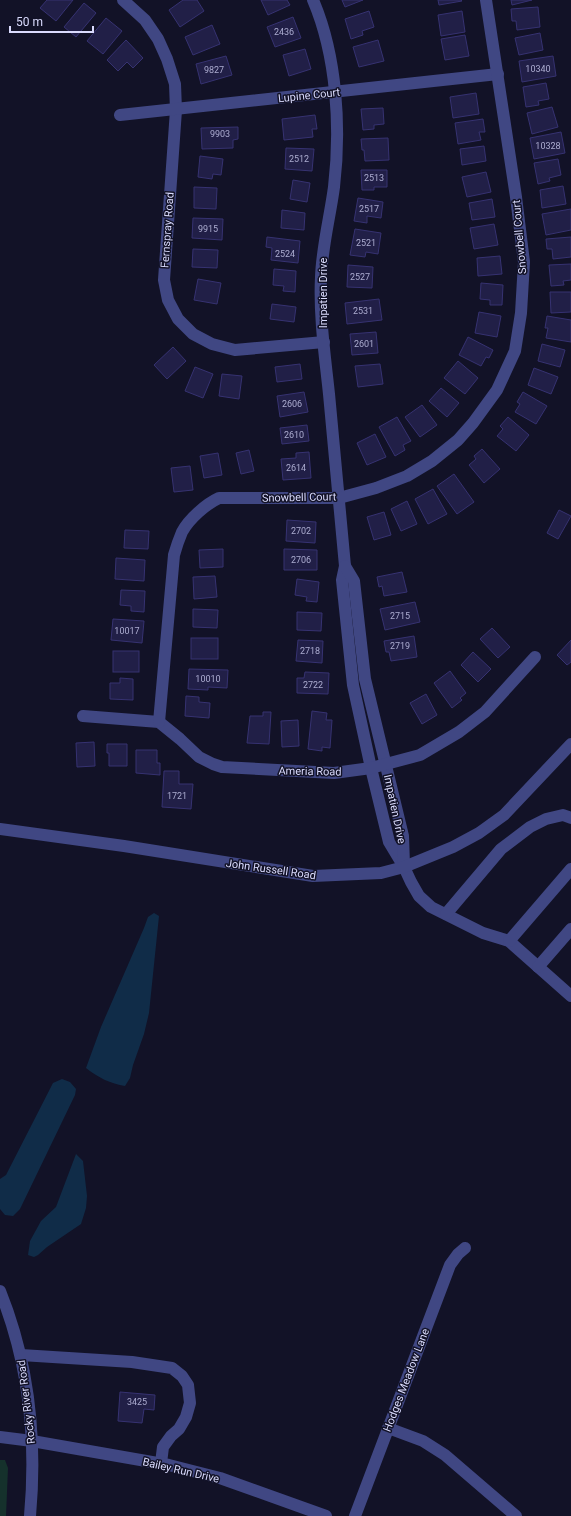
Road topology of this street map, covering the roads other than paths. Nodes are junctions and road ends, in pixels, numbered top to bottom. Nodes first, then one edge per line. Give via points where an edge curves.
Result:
1 (124, 0) edge
2 (313, 0) edge
3 (486, 0) edge
4 (498, 74) junction
5 (335, 92) junction
6 (176, 110) junction
7 (120, 116) dead end
8 (324, 342) junction
9 (339, 498) junction
10 (345, 566) junction
11 (535, 656) dead end
12 (84, 716) dead end
13 (158, 722) junction
14 (571, 744) edge
15 (385, 764) junction
16 (371, 768) junction
17 (571, 818) edge
18 (0, 829) edge
19 (404, 867) junction
20 (571, 869) edge
21 (446, 914) junction
22 (571, 929) edge
23 (509, 941) junction
24 (538, 967) junction
25 (571, 996) edge
26 (465, 1248) dead end
27 (0, 1291) edge
28 (21, 1355) junction
29 (388, 1428) junction
30 (0, 1437) edge
31 (32, 1441) junction
32 (161, 1463) junction
33 (30, 1516) edge
34 (326, 1516) edge
35 (355, 1516) edge
36 (516, 1516) edge

1 - 6 street, Fernspray Road via 145,20 158,39 175,84
2 - 5 street, Impatien Drive via 328,45
3 - 4 street, Snowbell Court
4 - 5 street, Lupine Court
4 - 9 street, Snowbell Court via 524,262 521,313 515,351 497,390 458,440 432,461 406,476 376,488
5 - 6 street, Lupine Court
5 - 8 street, Impatien Drive via 335,171 321,277
6 - 7 street, Lupine Court
6 - 8 street, Fernspray Road via 164,280 168,300 178,319 193,334 212,344 235,350
8 - 9 street, Impatien Drive
9 - 10 street, Impatien Drive
9 - 13 street, Snowbell Court via 219,498 198,513 183,531 174,555
10 - 15 street, Impatien Drive via 354,581 365,679
10 - 16 street, Impatien Drive via 342,580 353,685
11 - 15 street, Ameria Road via 485,712 459,732 420,755
12 - 13 street
13 - 16 street, Ameria Road via 199,757 222,767 334,773
14 - 19 street, John Russell Road via 504,815 479,833
15 - 16 street, Ameria Road
15 - 19 street, Impatien Drive via 403,836
16 - 19 street, Impatien Drive via 389,842
17 - 21 street via 563,815 546,819 530,827 501,849
18 - 19 street, John Russell Road via 313,876 381,873
19 - 21 street via 418,896 431,907
20 - 23 street
21 - 23 street via 483,933
22 - 24 street
23 - 24 street
24 - 25 street
26 - 29 street, Hodges Meadow Lane via 450,1265
27 - 28 street, Rocky River Road
28 - 31 street, Rocky River Road
28 - 32 street via 132,1362 172,1368 182,1376 188,1386 190,1403 179,1429 163,1447
29 - 35 street, Hodges Meadow Lane
29 - 36 street via 423,1441 445,1455
30 - 31 street, Bailey Run Drive
31 - 32 street, Bailey Run Drive
31 - 33 street, Rocky River Road
32 - 34 street, Bailey Run Drive via 220,1478

